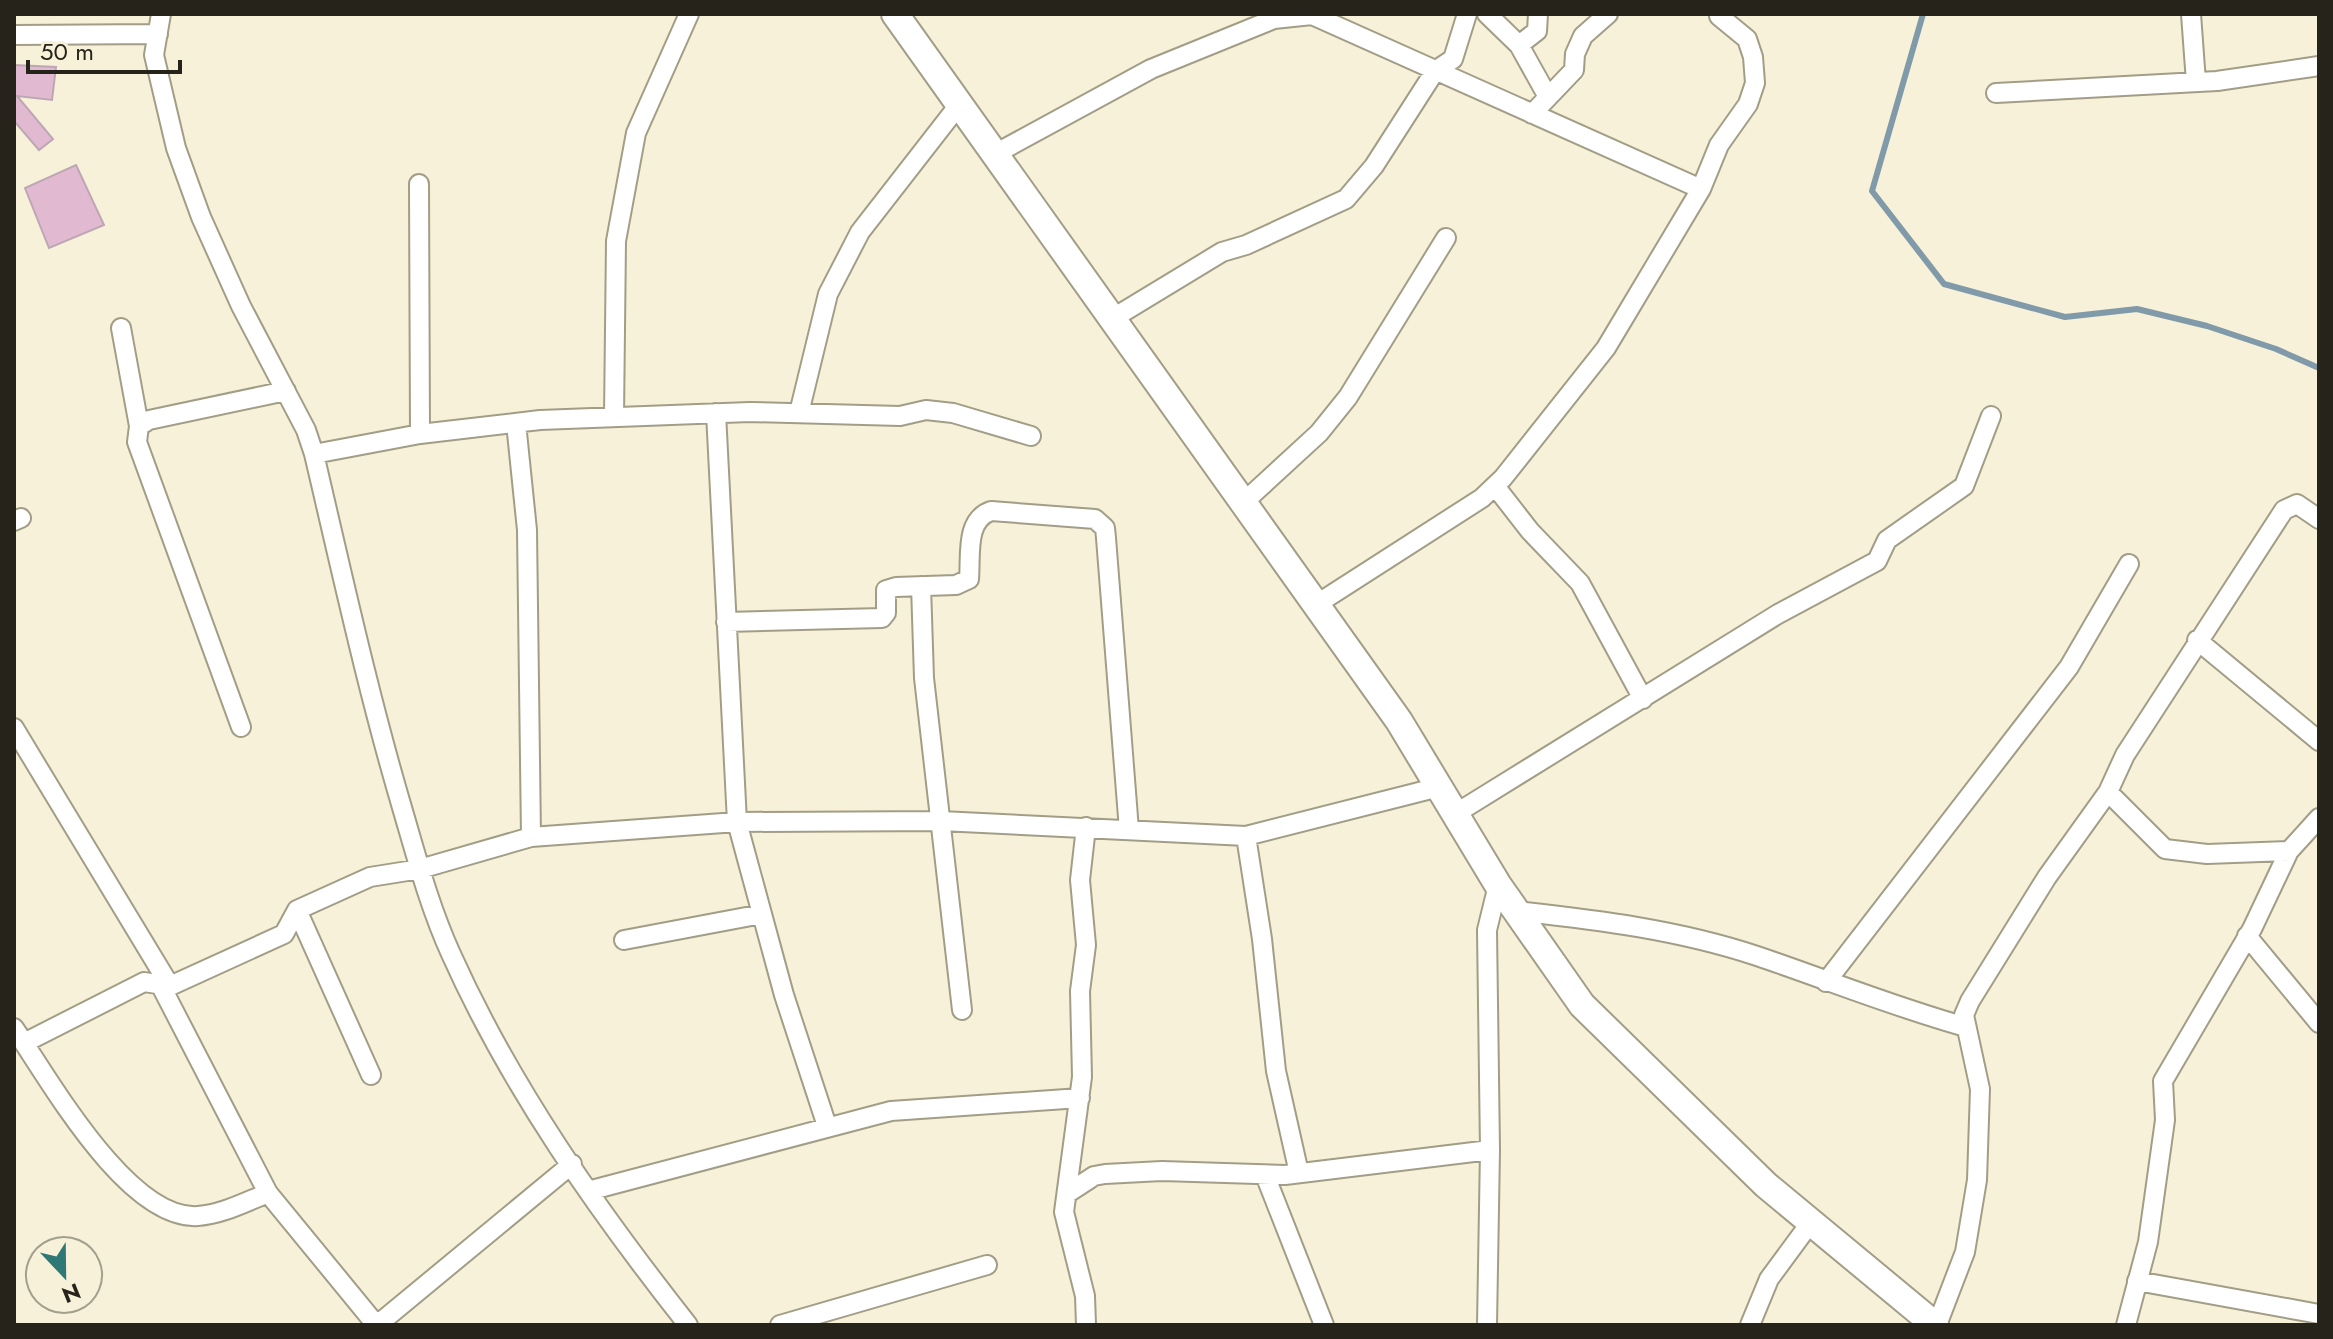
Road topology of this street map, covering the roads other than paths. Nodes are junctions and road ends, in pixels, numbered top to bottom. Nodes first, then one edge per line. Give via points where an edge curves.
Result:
1 (161, 14) edge
2 (689, 14) edge
3 (895, 14) edge
4 (1467, 14) edge
5 (1487, 14) edge
6 (1538, 14) edge
7 (1608, 14) edge
8 (2191, 14) edge
9 (1719, 16) dead end
10 (158, 34) junction
11 (14, 35) edge
12 (1519, 45) junction
13 (2319, 66) edge
14 (1435, 71) junction
15 (2196, 82) junction
16 (1996, 93) dead end
17 (1548, 97) junction
18 (958, 106) junction
19 (1532, 114) junction
20 (993, 155) junction
21 (419, 184) dead end
22 (1701, 189) junction
23 (1446, 238) dead end
24 (1110, 320) junction
25 (121, 328) dead end
26 (286, 391) junction
27 (716, 413) junction
28 (799, 413) junction
29 (1991, 416) dead end
30 (614, 417) junction
31 (516, 423) junction
32 (139, 426) junction
33 (420, 434) junction
34 (1031, 436) dead end
35 (314, 454) junction
36 (1495, 486) junction
37 (1245, 501) junction
38 (2319, 519) edge
39 (2129, 564) dead end
40 (921, 586) junction
41 (1317, 604) junction
42 (726, 622) junction
43 (2197, 640) junction
44 (1643, 699) junction
45 (241, 727) dead end
46 (14, 728) edge
47 (2319, 741) edge
48 (1439, 787) junction
49 (2108, 792) junction
50 (1455, 814) junction
51 (2319, 818) edge
52 (941, 821) junction
53 (737, 822) junction
54 (1086, 827) junction
55 (1129, 830) junction
56 (1246, 836) junction
57 (531, 837) junction
58 (2289, 851) junction
59 (420, 869) junction
60 (1498, 885) junction
61 (297, 910) junction
62 (1516, 911) junction
63 (762, 914) junction
64 (2247, 936) junction
65 (624, 940) dead end
66 (1826, 982) junction
67 (166, 986) junction
68 (962, 1010) dead end
69 (2319, 1023) edge
70 (1966, 1027) junction
71 (19, 1036) edge
72 (371, 1075) dead end
73 (1080, 1098) junction
74 (827, 1126) junction
75 (1490, 1150) junction
76 (572, 1164) junction
77 (1299, 1173) junction
78 (1265, 1175) junction
79 (588, 1191) junction
80 (268, 1193) junction
81 (1068, 1193) junction
82 (1811, 1222) junction
83 (987, 1265) dead end
84 (2137, 1281) junction
85 (2319, 1314) edge
86 (688, 1325) edge
87 (780, 1325) edge
88 (1086, 1325) edge
89 (1324, 1325) edge
90 (1487, 1325) edge
91 (1750, 1325) edge
92 (1936, 1325) edge
93 (2126, 1325) edge

1 - 10 street
2 - 30 street via 636,133 616,241
3 - 18 street
4 - 14 street via 1453,59
5 - 12 street
6 - 12 street via 1537,31
7 - 17 street via 1583,36 1574,70
8 - 15 street
9 - 22 street via 1747,39 1755,83
10 - 11 street
10 - 26 street via 156,71 181,162 241,306
12 - 17 street
13 - 15 street
14 - 19 street
14 - 20 street via 1312,15 1274,19 1151,69
14 - 24 street via 1374,166 1346,199 1222,252
15 - 16 street
17 - 19 street
18 - 20 street
18 - 28 street via 860,232 828,294
19 - 22 street
20 - 24 street
21 - 33 street
22 - 36 street via 1606,348
23 - 37 street via 1348,397 1319,433
24 - 37 street
25 - 32 street
26 - 32 street
26 - 35 street
27 - 28 street
27 - 30 street
27 - 42 street
28 - 34 street via 953,413
29 - 44 street via 1964,486 1887,540 1877,561 1778,614
30 - 31 street
31 - 33 street
31 - 57 street via 527,530
32 - 45 street via 137,442
33 - 35 street
35 - 59 street via 378,729
36 - 41 street
36 - 44 street via 1580,583
37 - 41 street
38 - 43 street via 2297,504 2289,505
39 - 66 street via 2069,667
40 - 42 street via 886,590 882,618
40 - 52 street via 924,678
40 - 55 street via 956,585 969,579 973,526 991,511 1095,519 1105,528
41 - 48 street
42 - 53 street
43 - 47 street
43 - 49 street via 2116,770
44 - 50 street
46 - 67 street
48 - 50 street
48 - 56 street
49 - 58 street via 2165,849 2207,854
49 - 70 street via 2047,877 1970,1001
50 - 60 street
51 - 58 street
52 - 53 street
52 - 54 street
52 - 68 street
53 - 57 street
53 - 63 street
54 - 55 street
54 - 73 street via 1080,880 1086,945 1080,991
55 - 56 street
56 - 77 street via 1276,1071
57 - 59 street
58 - 64 street
59 - 61 street via 370,877
59 - 76 street via 451,955 514,1075
60 - 62 street
60 - 75 street via 1487,930
61 - 67 street via 284,934
61 - 72 street
62 - 66 street via 1629,923 1755,956
62 - 82 street via 1582,1005 1655,1080
63 - 65 street
63 - 74 street
64 - 69 street
64 - 84 street via 2163,1081 2165,1120 2148,1242
66 - 70 street
67 - 71 street via 144,982
67 - 80 street
70 - 92 street via 1980,1089 1977,1180 1965,1252
71 - 80 street via 96,1150 169,1212 196,1216 226,1211
73 - 74 street via 891,1111
73 - 81 street
74 - 79 street
75 - 77 street
75 - 90 street
76 - 79 street
76 - 80 street via 377,1322
77 - 78 street
78 - 81 street via 1105,1174
78 - 89 street
79 - 86 street
81 - 88 street via 1065,1228 1085,1296
82 - 91 street via 1769,1279
82 - 92 street
83 - 87 street
84 - 85 street
84 - 93 street

